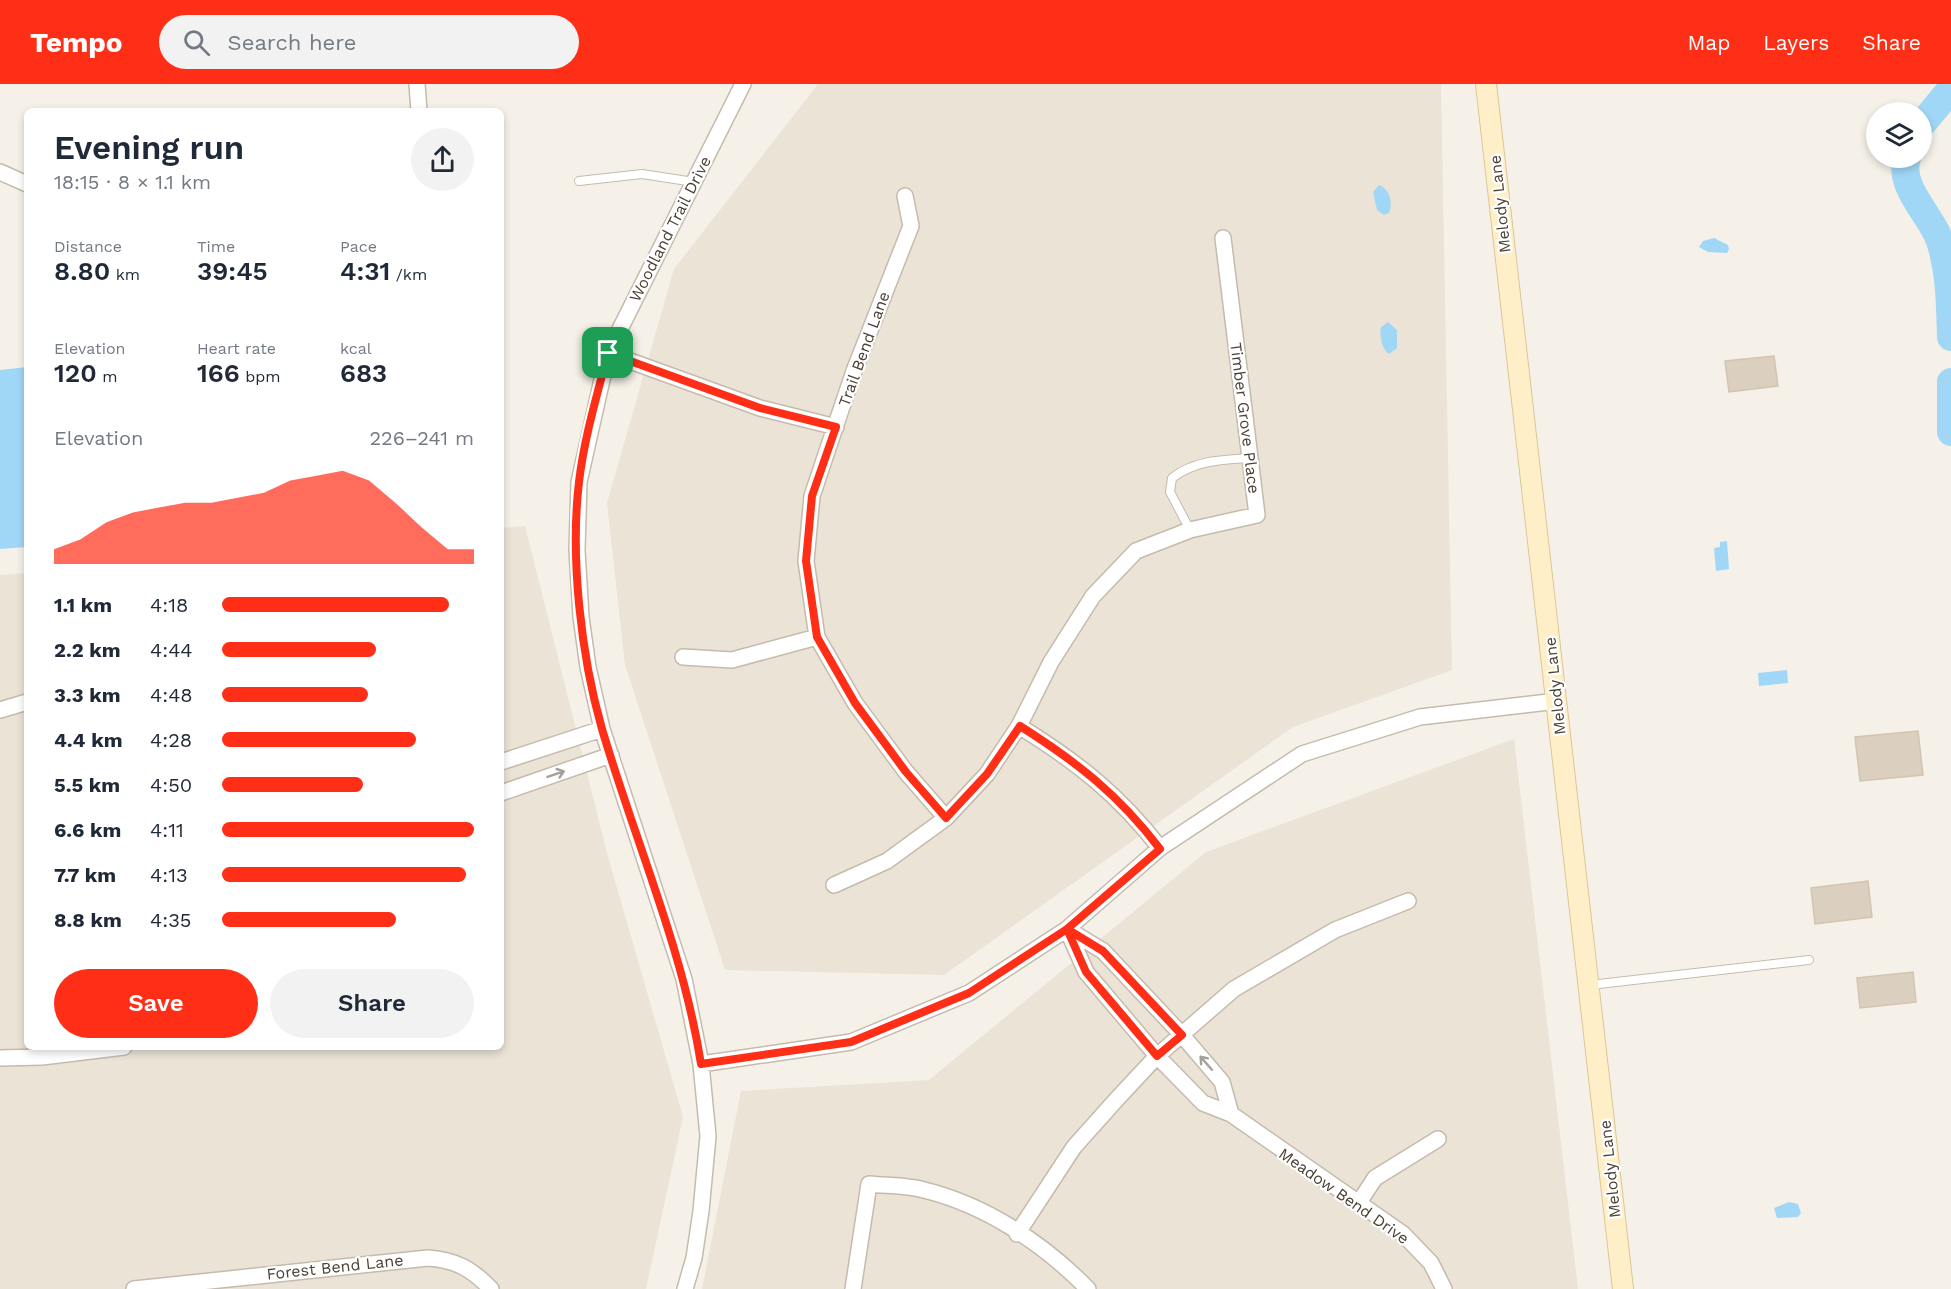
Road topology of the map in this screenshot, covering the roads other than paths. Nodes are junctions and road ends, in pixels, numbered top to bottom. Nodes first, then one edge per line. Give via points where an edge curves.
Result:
1 (417, 84) edge
2 (743, 84) edge
3 (1486, 84) edge
4 (419, 108) edge
5 (0, 172) edge
6 (579, 181) dead end
7 (694, 182) junction
8 (24, 183) edge
9 (905, 196) dead end
10 (1223, 237) dead end
11 (608, 353) junction
12 (836, 427) junction
13 (1250, 458) junction
14 (1190, 530) junction
15 (817, 637) junction
16 (683, 657) dead end
17 (1557, 701) junction
18 (24, 703) edge
19 (0, 710) edge
20 (1020, 726) junction
21 (602, 729) junction
22 (611, 755) junction
23 (504, 761) edge
24 (504, 792) edge
25 (946, 818) junction
26 (1160, 849) junction
27 (834, 885) dead end
28 (1408, 901) dead end
29 (1067, 929) junction
30 (1809, 960) dead end
31 (1589, 985) junction
32 (1182, 1035) junction
33 (99, 1050) edge
34 (1157, 1056) junction
35 (0, 1058) edge
36 (701, 1064) junction
37 (1231, 1114) junction
38 (1438, 1139) dead end
39 (1358, 1204) junction
40 (1017, 1234) junction
41 (192, 1285) edge
42 (134, 1289) edge
43 (491, 1289) edge
44 (685, 1289) edge
45 (853, 1289) edge
46 (1088, 1289) edge
47 (1444, 1289) edge
48 (1623, 1289) edge

1 - 4 street
2 - 7 street, Woodland Trail Drive
3 - 17 street, Melody Lane
5 - 8 street
6 - 7 lane via 642,174
7 - 11 street, Woodland Trail Drive
9 - 12 street, Trail Bend Lane via 911,226
10 - 13 street, Timber Grove Place
11 - 12 street via 760,408
11 - 21 street, Woodland Trail Drive via 579,482 577,550 584,637
12 - 15 street, Trail Bend Lane via 812,496 806,561
13 - 14 street, Timber Grove Place via 1257,514
13 - 14 lane via 1205,462 1186,467 1172,478 1170,492
14 - 20 street, Timber Grove Place via 1136,551 1093,596 1051,662
15 - 16 street via 732,660
15 - 25 street, Trail Bend Lane via 855,703
17 - 26 street via 1420,717 1302,754
17 - 31 street, Melody Lane
18 - 19 street
20 - 25 street, Timber Grove Place via 987,774
20 - 26 street via 1100,782
21 - 22 street, Woodland Trail Drive
21 - 23 street
24 -> 22 street
22 - 36 street, Woodland Trail Drive via 684,979
25 - 27 street, Timber Grove Place via 887,861
26 - 29 street
28 - 32 street via 1335,930 1234,989
29 - 32 street via 1103,951
29 - 34 street, Meadow Bend Drive via 1086,972
29 - 36 street via 969,993 851,1042
30 - 31 lane
31 - 48 street, Melody Lane
32 - 34 street
37 -> 32 street via 1222,1082
33 - 35 street
34 - 37 street, Meadow Bend Drive via 1203,1103
34 - 40 street via 1074,1147
36 - 44 street, Woodland Trail Drive via 708,1136 694,1258
37 - 39 street, Meadow Bend Drive
38 - 39 street via 1375,1178
39 - 47 street, Meadow Bend Drive via 1419,1249
40 - 45 street via 988,1213 953,1198 921,1189 869,1184
40 - 46 street via 1061,1261
41 - 42 street, Forest Bend Lane
41 - 43 street, Forest Bend Lane via 428,1258 450,1259 476,1273

